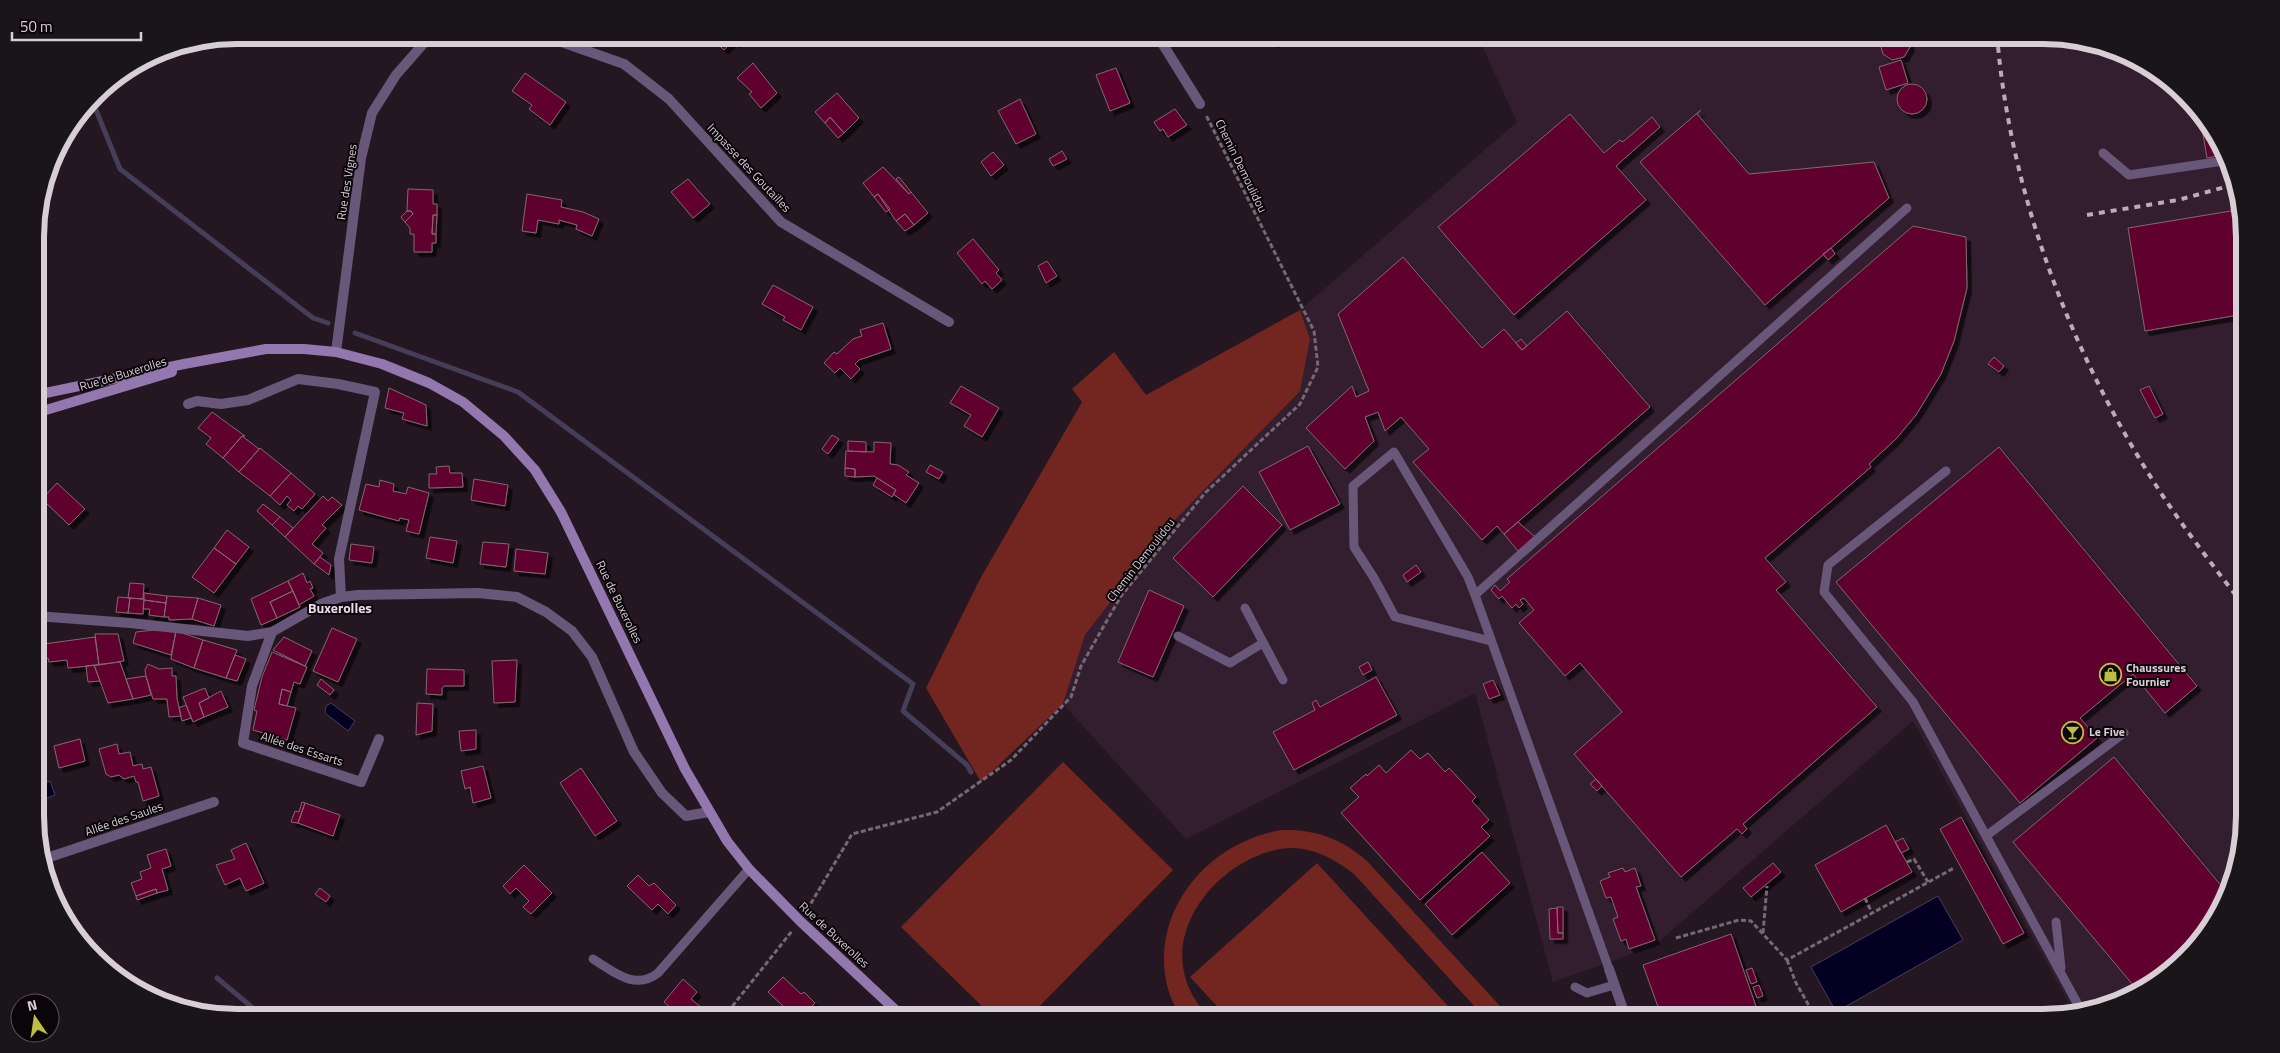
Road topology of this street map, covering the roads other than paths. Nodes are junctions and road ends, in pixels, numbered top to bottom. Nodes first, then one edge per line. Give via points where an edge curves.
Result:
1 (423, 44) edge
2 (567, 44) edge
3 (1163, 44) edge
4 (1200, 104) road end
5 (2103, 153) dead end
6 (2221, 161) edge
7 (1907, 208) dead end
8 (949, 322) dead end
9 (336, 352) junction
10 (216, 358) junction
11 (44, 393) edge
12 (188, 404) dead end
13 (44, 411) edge
14 (1946, 471) dead end
15 (1475, 595) junction
16 (341, 597) junction
17 (1245, 608) dead end
18 (44, 617) edge
19 (272, 632) junction
20 (1178, 636) dead end
21 (1491, 641) junction
22 (1263, 643) junction
23 (1282, 680) dead end
24 (2124, 733) dead end
25 (379, 739) dead end
26 (214, 802) dead end
27 (709, 812) junction
28 (1986, 836) junction
29 (48, 858) edge
30 (749, 869) junction
31 (2056, 922) dead end
32 (593, 959) dead end
33 (1609, 969) joint
34 (2061, 974) junction
35 (1614, 984) junction
36 (1575, 987) dead end
37 (2079, 1006) edge
38 (894, 1009) edge
39 (1623, 1009) edge

1 - 9 street, Rue des Vignes via 396,75 372,113 361,158
2 - 8 street, Impasse des Goutailles via 624,64 669,99 781,222
3 - 4 street
5 - 6 lane via 2129,175
7 - 15 lane
9 - 10 street, Rue de Buxerolles via 266,349
9 - 27 street, Rue de Buxerolles via 429,383 463,402 504,436 535,470 561,512
10 - 11 street, Rue de Buxerolles
10 - 13 street, Rue de Buxerolles
12 - 16 street via 248,400 298,379 375,392 340,559
14 - 28 lane via 1828,565 1824,592 1913,702
15 - 21 lane
15 - 21 lane via 1468,577 1394,452 1353,486 1354,547 1395,617
16 - 19 street
16 - 27 street via 478,594 518,597 546,612 572,631 592,657 634,752 662,793 686,816
17 - 22 lane
18 - 19 street via 248,636
19 - 25 street, Allée des Essarts via 252,686 243,743 361,782
20 - 22 lane via 1230,663
21 - 33 lane
22 - 23 lane
24 - 28 lane
26 - 29 street, Allée des Saules
27 - 30 street, Rue de Buxerolles
28 - 34 lane
30 - 32 lane via 650,980 634,982
30 - 38 street, Rue de Buxerolles
31 - 34 lane
33 - 35 street
34 - 37 lane
35 - 36 lane via 1587,993
35 - 39 street

